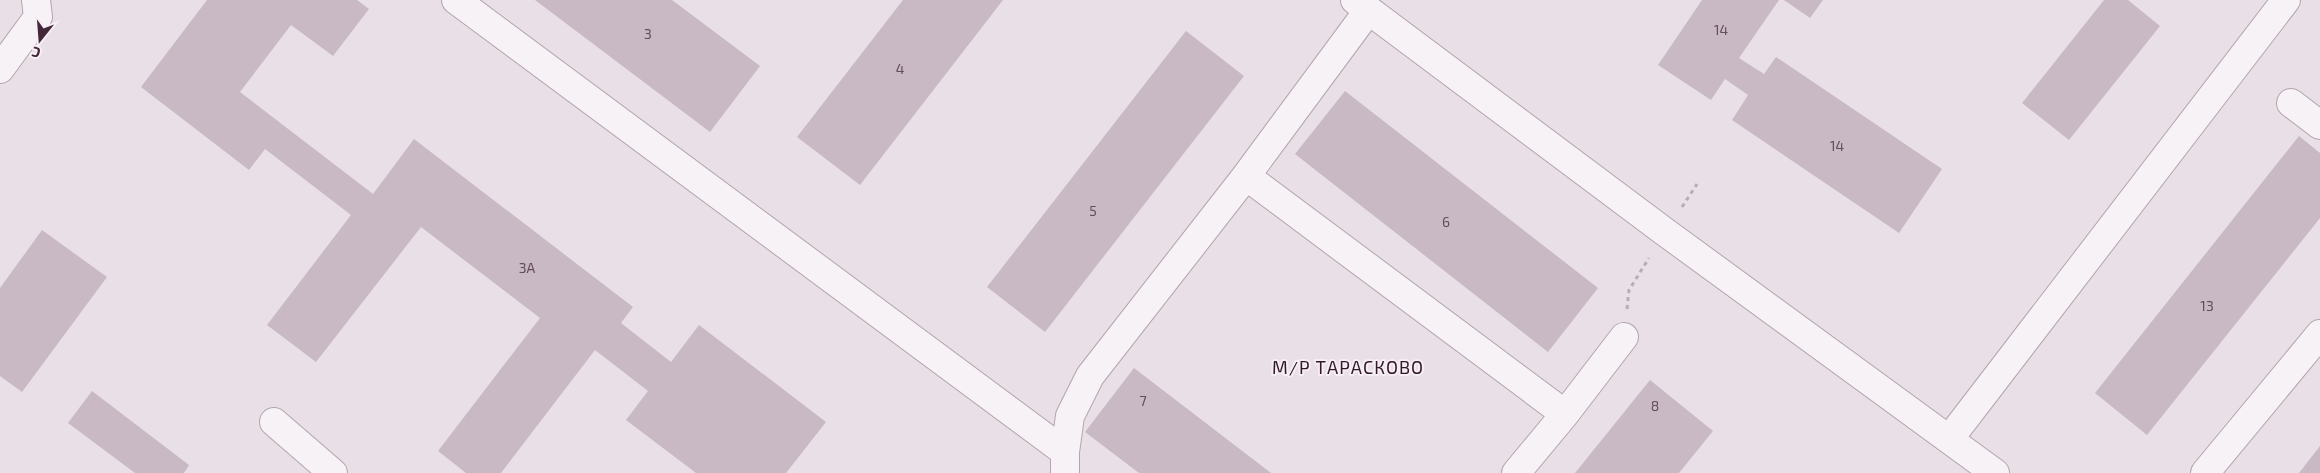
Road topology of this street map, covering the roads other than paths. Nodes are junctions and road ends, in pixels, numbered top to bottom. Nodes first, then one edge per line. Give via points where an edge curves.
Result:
1 (36, 0) edge
2 (456, 0) edge
3 (2286, 0) edge
4 (1361, 5) edge
5 (0, 69) edge
6 (2291, 103) dead end
7 (2320, 125) edge
8 (1246, 176) junction
9 (2320, 334) edge
10 (1624, 337) dead end
11 (1565, 414) junction
12 (274, 422) dead end
13 (1950, 438) junction
14 (1065, 462) edge
15 (333, 473) edge
16 (1516, 473) edge
17 (1996, 473) edge
18 (2205, 473) edge

1 - 5 street via 38,17
2 - 14 street
3 - 13 street
4 - 8 street
4 - 13 street via 1657,226
6 - 7 street
8 - 11 street
8 - 14 street via 1090,376 1070,416
9 - 18 street
10 - 11 street
11 - 16 street
12 - 15 street
13 - 17 street

